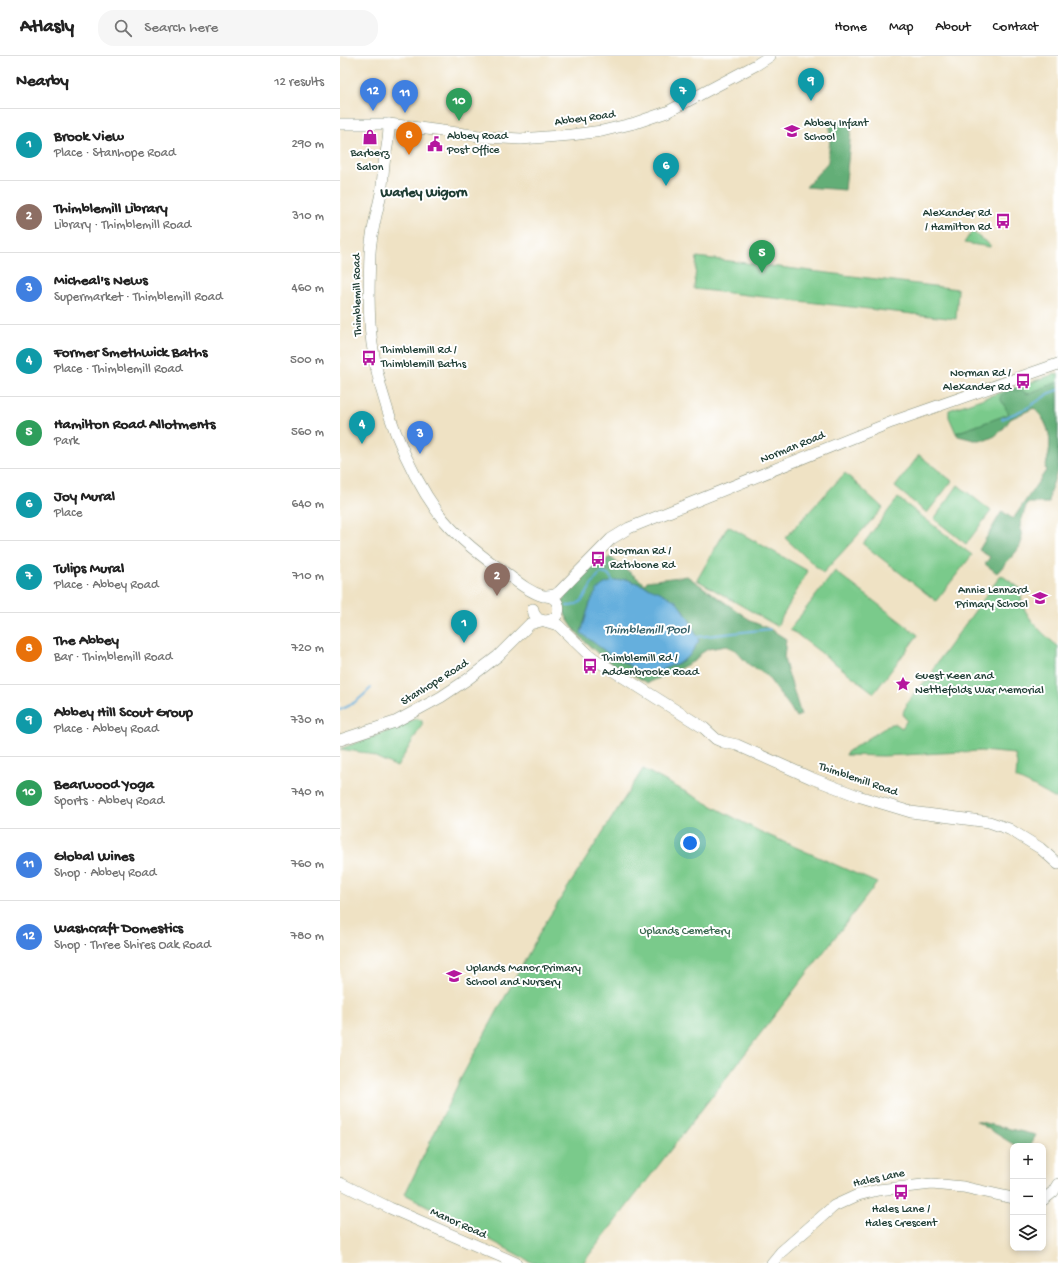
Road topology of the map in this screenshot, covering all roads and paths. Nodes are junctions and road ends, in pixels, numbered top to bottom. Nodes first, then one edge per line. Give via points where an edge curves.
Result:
1 (770, 56) edge
2 (340, 124) edge
3 (389, 124) junction
4 (1058, 364) edge
5 (532, 591) junction
6 (546, 596) junction
7 (558, 603) junction
8 (533, 607) junction
9 (544, 621) junction
10 (530, 624) junction
11 (562, 628) junction
12 (340, 740) edge
13 (977, 821) junction
14 (1058, 864) edge
15 (1058, 874) edge
16 (340, 1182) edge
17 (1058, 1184) edge
18 (1010, 1197) edge
19 (1046, 1198) edge
20 (516, 1263) edge
21 (772, 1263) edge

1 - 3 street, Abbey Road via 756,66 667,112 615,129 521,139
2 - 3 street, Abbey Road
3 - 5 street, Thimblemill Road via 382,186 372,231 369,314 372,344 385,402 414,472 440,515 484,558
4 - 7 street, Norman Road via 892,422 629,528 611,539
5 - 6 street, Thimblemill Road
5 - 8 street
6 - 7 street, Norman Road via 555,595
6 - 8 street via 536,600
7 - 9 street via 553,619
7 - 11 street, Thimblemill Road
8 - 9 street via 536,617
8 - 10 street
9 - 10 street, Stanhope Road
9 - 11 street, Thimblemill Road
10 - 12 street, Stanhope Road via 498,656 441,697 395,722
11 - 13 street, Thimblemill Road via 596,660 723,742 736,745 859,796 911,812
13 - 14 street, Thimblemill Road via 1009,828 1040,848
13 - 15 street, Thimblemill Road via 1008,834 1037,853
16 - 20 street, Manor Road via 390,1208
17 - 19 street
18 - 21 street, Hales Lane via 963,1187 932,1184 878,1190 858,1195 834,1206 781,1252

